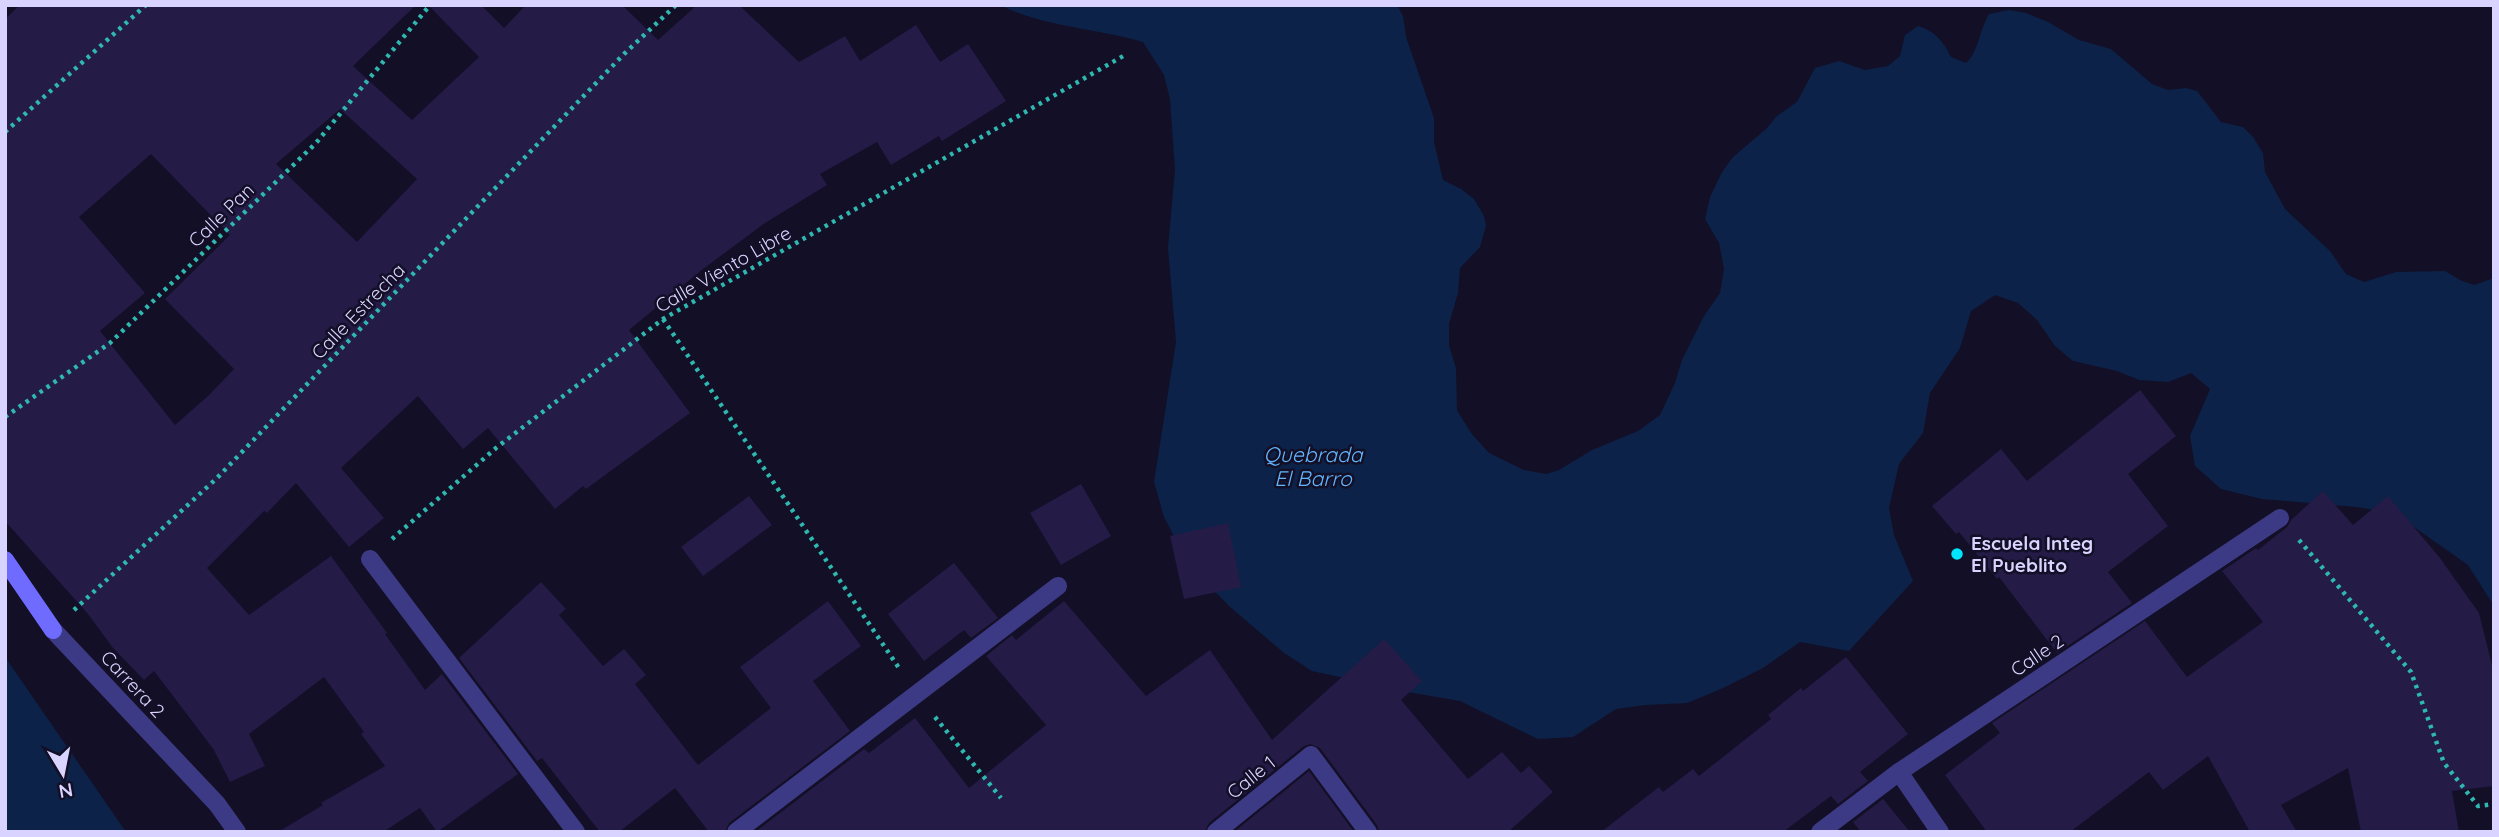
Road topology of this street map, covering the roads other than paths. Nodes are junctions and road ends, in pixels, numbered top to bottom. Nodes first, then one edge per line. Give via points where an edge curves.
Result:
1 (2280, 518) road end
2 (370, 559) road end
3 (5, 560) edge
4 (1058, 586) dead end
5 (1899, 772) junction
6 (237, 832) edge
7 (576, 832) edge
8 (736, 832) edge
9 (1216, 832) edge
10 (1368, 832) edge
11 (1820, 832) edge
12 (1940, 832) edge

1 - 5 street, Calle 2
2 - 7 street
3 - 6 street, Carrera 2 via 53,630 217,804
4 - 8 street
5 - 11 street, Calle 2
5 - 12 street
9 - 10 street, Calle 1 via 1311,755

